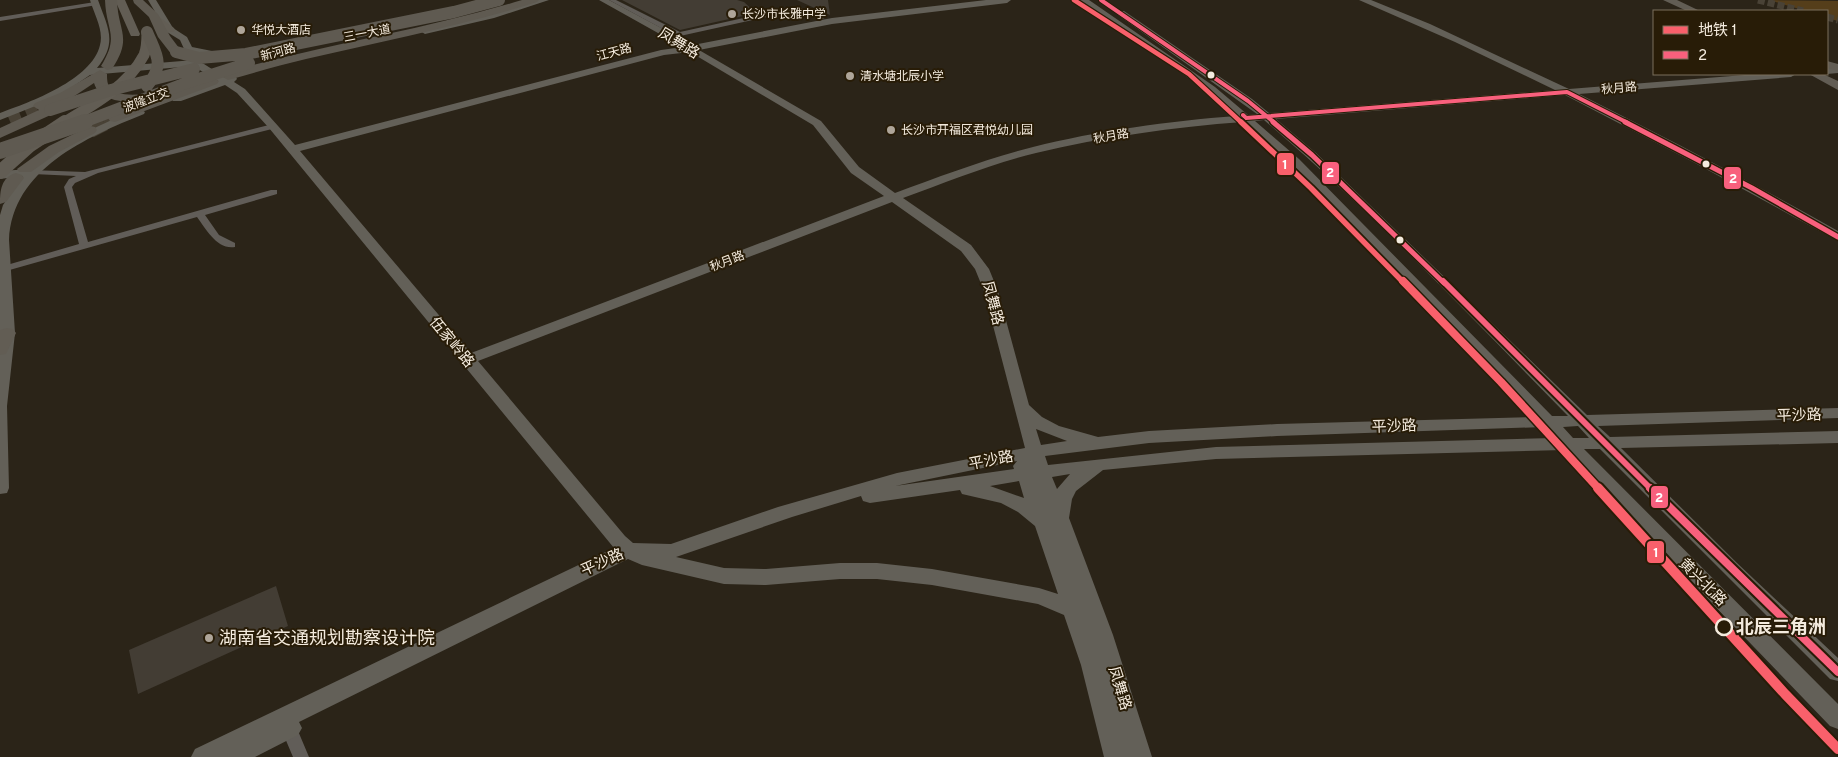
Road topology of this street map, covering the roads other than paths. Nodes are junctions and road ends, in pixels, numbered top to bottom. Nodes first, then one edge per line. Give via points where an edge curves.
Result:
1 (111, 0) edge
2 (120, 0) edge
3 (152, 0) edge
4 (510, 0) edge
5 (522, 0) edge
6 (533, 0) edge
7 (545, 0) edge
8 (594, 0) edge
9 (603, 0) edge
10 (628, 0) edge
11 (970, 0) edge
12 (1007, 0) edge
13 (1083, 0) edge
14 (1101, 0) edge
15 (1363, 0) edge
16 (1371, 0) edge
17 (138, 1) edge
18 (614, 1) edge
19 (95, 2) edge
20 (1664, 2) edge
21 (493, 4) edge
22 (1677, 10) edge
23 (1692, 10) edge
24 (154, 16) junction
25 (470, 18) junction
26 (821, 18) junction
27 (0, 20) edge
28 (142, 28) junction
29 (170, 30) junction
30 (720, 39) junction
31 (680, 45) junction
32 (210, 53) junction
33 (708, 60) junction
34 (223, 62) joint
35 (194, 63) junction
36 (252, 63) joint
37 (98, 71) junction
38 (1726, 75) edge
39 (1777, 75) edge
40 (1817, 75) edge
41 (222, 80) junction
42 (1838, 86) edge
43 (194, 88) junction
44 (1567, 90) junction
45 (45, 108) junction
46 (1254, 115) junction
47 (115, 118) tunnel mouth
48 (2, 121) edge
49 (273, 126) junction
50 (90, 130) tunnel mouth
51 (61, 131) junction
52 (0, 134) edge
53 (292, 148) junction
54 (0, 149) edge
55 (0, 159) edge
56 (0, 172) edge
57 (25, 173) junction
58 (84, 174) junction
59 (0, 175) edge
60 (274, 192) dead end
61 (890, 196) junction
62 (0, 199) edge
63 (199, 213) junction
64 (1838, 231) edge
65 (1838, 238) edge
66 (232, 245) dead end
67 (84, 246) junction
68 (3, 269) junction
69 (7, 333) junction
70 (0, 350) edge
71 (465, 357) junction
72 (0, 407) edge
73 (1022, 408) junction
74 (1838, 414) edge
75 (1582, 420) junction
76 (1548, 422) junction
77 (1838, 437) edge
78 (1113, 441) junction
79 (1603, 442) junction
80 (1568, 443) junction
81 (1, 444) edge
82 (1027, 453) junction
83 (1112, 463) junction
84 (1033, 474) junction
85 (0, 488) edge
86 (929, 489) junction
87 (1053, 524) junction
88 (628, 550) junction
89 (649, 560) junction
90 (1074, 610) junction
91 (1838, 672) edge
92 (1838, 719) edge
93 (286, 723) junction
94 (204, 757) edge
95 (231, 757) edge
96 (301, 757) edge
97 (1116, 757) edge
98 (1140, 757) edge

1 - 37 highway via 110,9 119,38 114,56
2 - 28 main road
3 - 29 street
4 - 21 highway, 三一大道, bridge
5 - 21 highway, 三一大道
6 - 25 highway
7 - 41 street, 新河路 via 467,22
8 - 31 street, 凤舞路
9 - 31 street, 凤舞路
10 - 18 street
11 - 26 street, 江天路
12 - 30 street, 江天路 via 832,21
13 - 46 street, 黄兴北路
14 - 46 street, 黄兴北路 via 1214,76
15 - 44 street
16 - 44 street via 1450,32
17 - 24 highway
17 - 28 main road
18 - 26 street via 680,34 794,9 805,10
19 - 27 street
19 - 37 street via 105,46
20 - 22 main road
20 - 23 main road
21 - 24 highway, bridge via 228,56 199,58 176,52
21 - 25 highway
21 - 32 street via 244,50
21 - 34 highway, 三一大道, bridge
21 - 36 highway, 三一大道
24 - 29 main road
25 - 41 highway via 282,60
26 - 30 street, 江天路
28 - 51 highway, bridge via 159,60 158,74 131,99
28 - 55 main road, bridge via 132,54 115,77
28 - 56 main road, 波隆立交, bridge via 144,54 132,72 98,100 29,146
29 - 32 street via 184,39 188,49
30 - 31 street, 江天路
30 - 31 street via 690,40
30 - 33 street via 704,50 703,55
31 - 33 street, 凤舞路
31 - 53 street, 江天路
31 - 53 street, 江天路 via 664,52
32 - 35 street
33 - 61 street, 凤舞路 via 817,123 842,158
34 - 45 highway, 波隆立交, bridge
35 - 37 street
35 - 41 street, 伍家岭路
36 - 51 highway, 波隆立交, bridge
37 - 43 highway via 101,87 116,96 144,97
37 - 45 highway
37 - 48 street
38 - 44 street, 秋月路
39 - 44 street, 秋月路
40 - 42 main road
41 - 43 highway
41 - 49 street, 伍家岭路 via 251,100
41 - 57 street, 新河路 via 107,125
43 - 47 highway
44 - 46 street, 秋月路
44 - 64 street via 1726,168
44 - 65 street
45 - 48 highway, 波隆立交
45 - 52 highway
46 - 61 street, 秋月路 via 1141,130 1035,150
46 - 75 street, 黄兴北路 via 1356,196
46 - 76 street, 黄兴北路
49 - 53 street, 伍家岭路
49 - 58 street
50 - 57 highway via 54,149
51 - 54 highway, 波隆立交, bridge
53 - 71 street, 伍家岭路
54 - 57 highway via 25,156
57 - 58 street
57 - 59 street
57 - 62 highway
57 - 68 street, 新河路 via 5,216
58 - 67 street via 68,187
60 - 63 street
61 - 71 street, 秋月路
61 - 73 street, 凤舞路 via 966,248 985,272
63 - 66 street via 216,237
63 - 67 street
67 - 68 street
68 - 69 street, 新河路
69 - 70 main road
69 - 72 street, 新河路
71 - 88 street, 伍家岭路
72 - 81 street, 新河路
73 - 78 street via 1036,422 1055,430 1084,439
73 - 82 street, 凤舞路
74 - 75 street, 平沙路
75 - 76 street, 平沙路
75 - 79 street, 黄兴北路
76 - 78 street, 平沙路 via 1215,432
76 - 80 street, 黄兴北路
77 - 79 street, 平沙路
78 - 82 street, 平沙路
79 - 80 street, 平沙路
79 - 91 street, 黄兴北路
80 - 83 street, 平沙路 via 1255,451
80 - 92 street, 黄兴北路
81 - 85 street, 新河路
82 - 84 street, 凤舞路
82 - 88 street, 平沙路 via 946,468 850,492 672,551
83 - 84 street, 平沙路
83 - 87 street via 1091,470 1070,485 1062,495
84 - 86 street, 平沙路
84 - 87 street, 凤舞路
86 - 87 street via 998,493
86 - 89 street, 平沙路 via 846,501 685,555
87 - 90 street, 凤舞路
87 - 98 street, 凤舞路 via 1095,611
88 - 89 street, 伍家岭路
88 - 93 street, 平沙路
89 - 90 street, 伍家岭路 via 724,576 877,571 932,577 1039,596
89 - 93 street, 平沙路 via 637,559 595,576
90 - 97 street, 凤舞路
93 - 94 street, 平沙路
93 - 95 street, 平沙路
93 - 96 street

